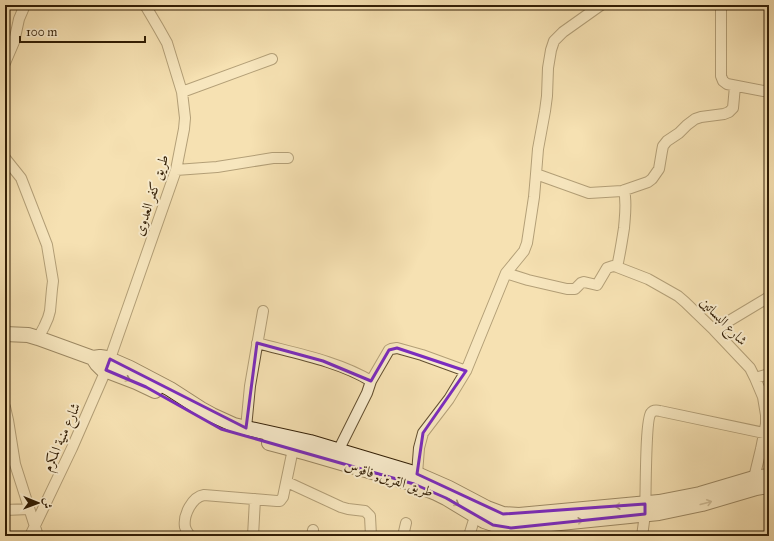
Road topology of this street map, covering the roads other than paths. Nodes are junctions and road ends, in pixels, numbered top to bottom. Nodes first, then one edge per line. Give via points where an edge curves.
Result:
1 (25, 5) edge
2 (145, 5) edge
3 (601, 5) edge
4 (721, 5) edge
5 (272, 59) dead end
6 (5, 63) edge
7 (735, 86) junction
8 (182, 92) junction
9 (769, 92) edge
10 (5, 158) edge
11 (288, 158) dead end
12 (176, 170) junction
13 (536, 174) junction
14 (624, 190) junction
15 (617, 266) junction
16 (506, 273) junction
17 (769, 297) edge
18 (263, 311) dead end
19 (714, 330) junction
20 (5, 334) edge
21 (38, 338) junction
22 (257, 343) junction
23 (108, 365) junction
24 (466, 371) junction
25 (769, 374) edge
26 (755, 378) junction
27 (371, 381) junction
28 (5, 407) edge
29 (246, 428) junction
30 (766, 430) edge
31 (308, 448) junction
32 (765, 448) edge
33 (293, 449) junction
34 (338, 451) junction
35 (364, 464) junction
36 (769, 476) edge
37 (754, 478) junction
38 (416, 479) junction
39 (287, 482) junction
40 (769, 486) edge
41 (255, 499) junction
42 (645, 509) junction
43 (5, 510) edge
44 (29, 510) junction
45 (477, 511) junction
46 (406, 523) dead end
47 (36, 531) edge
48 (30, 536) edge
49 (190, 536) edge
50 (253, 536) edge
51 (371, 536) edge
52 (403, 536) edge
53 (469, 536) edge
54 (642, 536) edge

1 - 6 street
2 - 8 street, طريق كفر العدوى via 167,43
3 - 13 street via 554,41 548,68 547,96
4 - 7 street via 721,76 727,84
5 - 8 street
7 - 9 street
7 - 14 street via 733,108 729,112 695,119 667,140 663,146 658,169 652,179
8 - 12 street, طريق كفر العدوى via 184,129
10 - 21 street via 21,178 47,245 53,281 50,311
11 - 12 street
12 - 23 street, طريق كفر العدوى
13 - 14 street via 589,193
13 - 16 street via 527,243 524,251
14 - 15 street via 626,213
15 - 16 street via 607,268 597,284 584,282 572,290
15 - 19 street, شارع البساتين via 674,294
16 - 24 street
17 - 19 street
18 - 22 street
19 - 26 street, شارع البساتين via 750,368
20 - 21 main road, طريق القرين, فاقوس
21 - 23 main road, طريق القرين, فاقوس via 93,358 103,358
22 - 27 street via 323,361
22 - 29 street
23 - 29 main road, طريق القرين, فاقوس via 141,373 212,415
23 -> 33 main road, طريق القرين, فاقوس via 126,378 146,386 209,424 245,437
23 - 47 street, شارع منية المكرم
24 - 27 street via 394,348 389,350
24 - 38 street via 423,433
25 - 26 street
26 - 30 street, شارع البساتين via 765,406
27 - 34 street
28 - 44 street via 15,464
29 - 31 main road, طريق القرين, فاقوس
30 - 32 street, شارع البساتين
30 - 42 street via 653,411 648,436
31 - 33 main road, طريق القرين, فاقوس
31 - 34 main road, طريق القرين, فاقوس
31 - 35 main road, طريق القرين, فاقوس
32 - 37 street, شارع البساتين
33 - 39 street
34 - 35 main road, طريق القرين, فاقوس
35 - 38 main road, طريق القرين, فاقوس
36 - 37 main road, طريق القرين, فاقوس
37 - 42 main road, طريق القرين, فاقوس
38 - 45 main road, طريق القرين, فاقوس via 449,488
39 - 41 street via 280,501
39 - 51 street via 348,509 365,511 370,516
42 -> 40 main road, طريق القرين, فاقوس via 674,510
41 - 49 street via 199,496 192,504 185,520
41 - 50 street
42 - 45 main road, طريق القرين, فاقوس via 519,515
42 - 54 street
43 - 44 street
44 - 47 street
45 - 53 street
46 - 52 street
47 - 48 street, شارع منية المكرم

